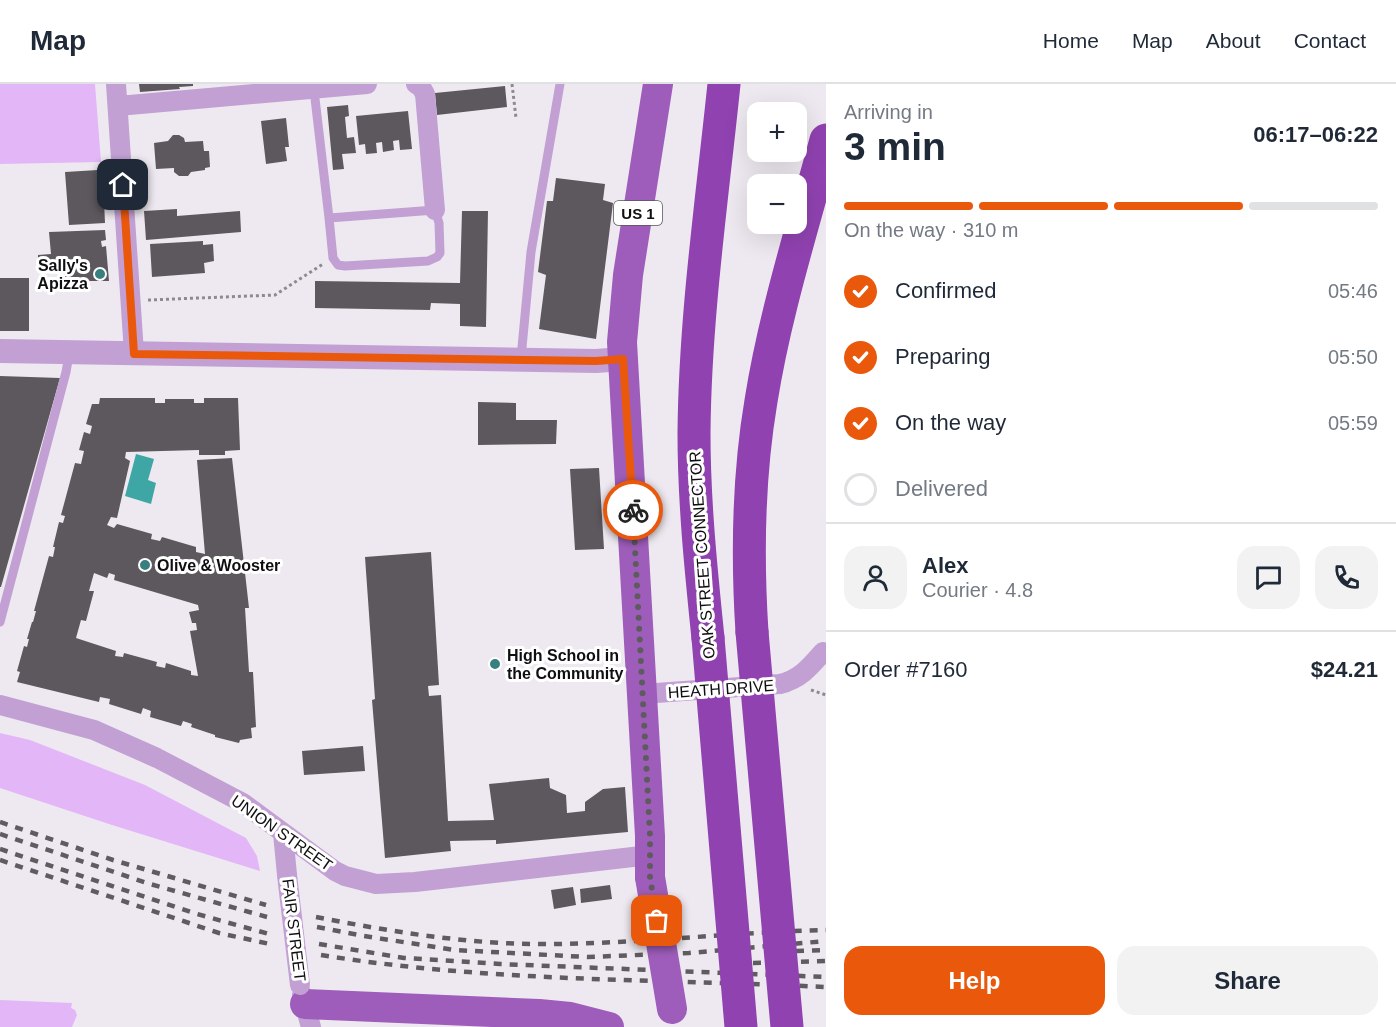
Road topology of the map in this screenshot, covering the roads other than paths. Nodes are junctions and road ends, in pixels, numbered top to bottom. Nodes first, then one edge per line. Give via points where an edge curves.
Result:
1 (116, 84) edge
2 (367, 84) edge
3 (416, 84) edge
4 (560, 84) edge
5 (658, 84) edge
6 (724, 84) edge
7 (314, 90) junction
8 (118, 106) junction
9 (826, 141) edge
10 (435, 210) junction
11 (329, 218) junction
12 (0, 351) edge
13 (69, 352) junction
14 (134, 354) junction
15 (521, 359) junction
16 (623, 359) junction
17 (0, 622) edge
18 (824, 647) edge
19 (642, 694) junction
20 (0, 705) edge
21 (283, 833) junction
22 (650, 866) junction
23 (305, 1005) edge
24 (671, 1018) edge
25 (609, 1027) edge
26 (741, 1027) edge
27 (787, 1027) edge

1 - 8 street
2 - 7 street
3 - 10 street via 425,94
4 - 15 lane via 531,252
5 - 16 main road, US 1 via 628,275
6 - 26 highway, OAK STREET CONNECTOR, bridge via 695,402 697,524
7 - 8 street
7 - 11 lane
8 - 14 street
9 - 27 highway, bridge via 774,336 758,420 749,519 748,579
10 - 11 lane
10 - 11 lane via 441,248 433,259 345,266 338,265 333,258
12 - 13 street
13 - 14 street
13 - 17 lane
14 - 15 street
15 - 16 street
16 - 19 main road, US 1
18 - 19 street, HEATH DRIVE via 794,681
19 - 22 main road, US 1
20 - 21 street, UNION STREET via 122,741 243,804
21 - 22 street, UNION STREET via 334,871 376,884
21 - 23 street, FAIR STREET, bridge
22 - 24 main road, US 1, bridge
23 - 25 main road via 539,1014

